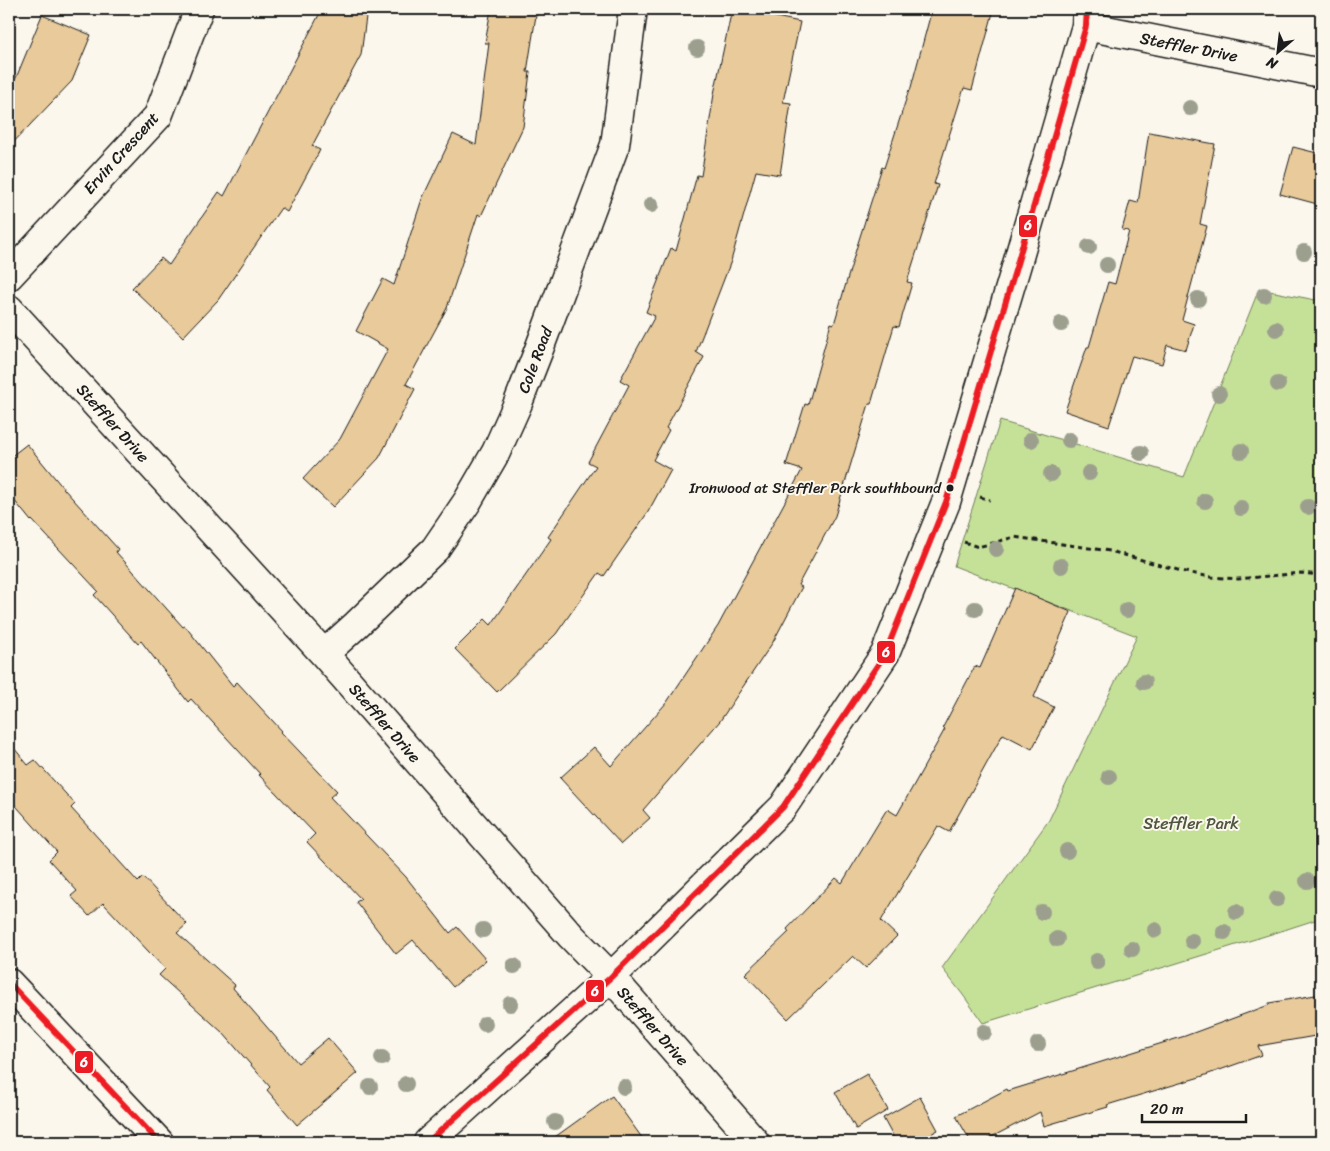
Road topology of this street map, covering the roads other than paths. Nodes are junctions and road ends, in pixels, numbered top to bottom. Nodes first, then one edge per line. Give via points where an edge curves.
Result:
1 (199, 9) edge
2 (633, 9) edge
3 (1086, 17) edge
4 (1321, 74) edge
5 (9, 276) edge
6 (9, 309) edge
7 (324, 654) junction
8 (611, 977) junction
9 (9, 982) edge
10 (158, 1142) edge
11 (428, 1142) edge
12 (755, 1142) edge

1 - 5 street, Ervin Crescent via 158,116
2 - 7 street, Cole Road via 615,146 538,352 496,452 435,549
3 - 4 street, Steffler Drive
3 - 8 street via 946,502 885,654 783,807
6 - 7 street, Steffler Drive
7 - 8 street, Steffler Drive via 571,936
8 - 11 street
8 - 12 street, Steffler Drive
9 - 10 street

